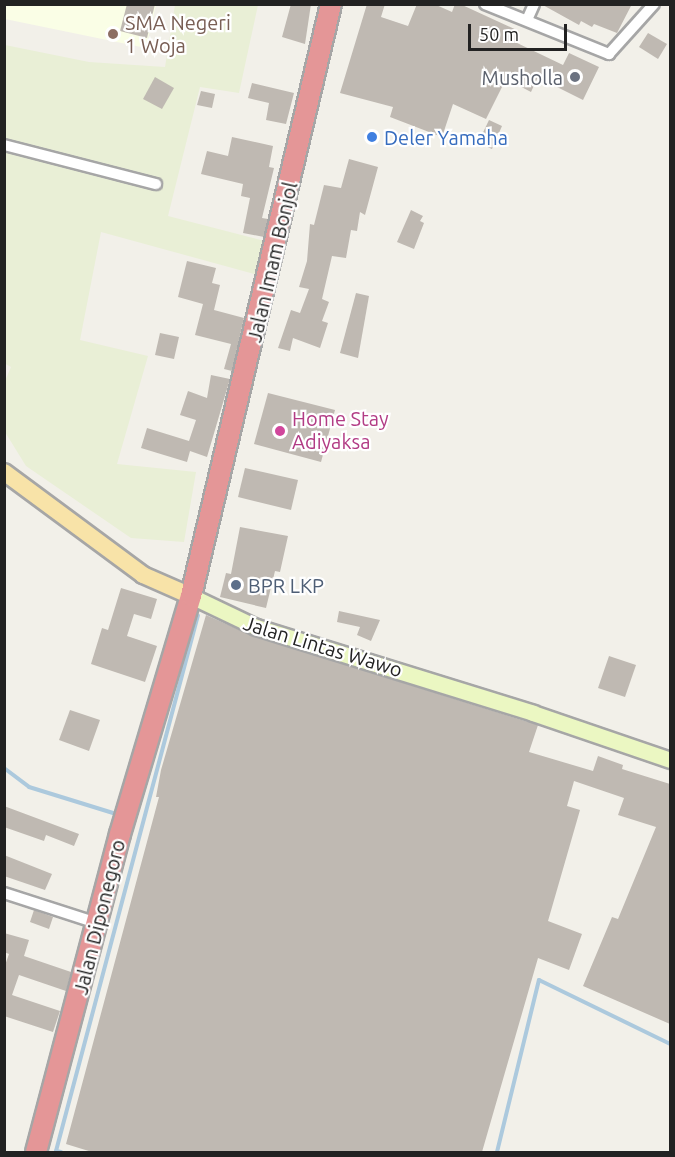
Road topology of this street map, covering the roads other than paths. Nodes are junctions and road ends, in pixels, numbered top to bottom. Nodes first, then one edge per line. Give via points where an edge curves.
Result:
1 (331, 4) edge
2 (484, 4) edge
3 (534, 4) edge
4 (654, 4) edge
5 (527, 20) junction
6 (4, 145) edge
7 (156, 184) dead end
8 (4, 472) edge
9 (191, 596) junction
10 (670, 760) edge
11 (4, 894) edge
12 (97, 923) junction
13 (36, 1152) edge

1 - 9 highway, Jalan Imam Bonjol
2 - 5 street
3 - 5 street
4 - 5 street via 609,54
6 - 7 street
8 - 9 main road, Jalan Lintas Wawo via 143,574
9 - 10 street, Jalan Lintas Wawo via 255,627
9 - 12 highway, Jalan Diponegoro
11 - 12 street
12 - 13 highway, Jalan Diponegoro

